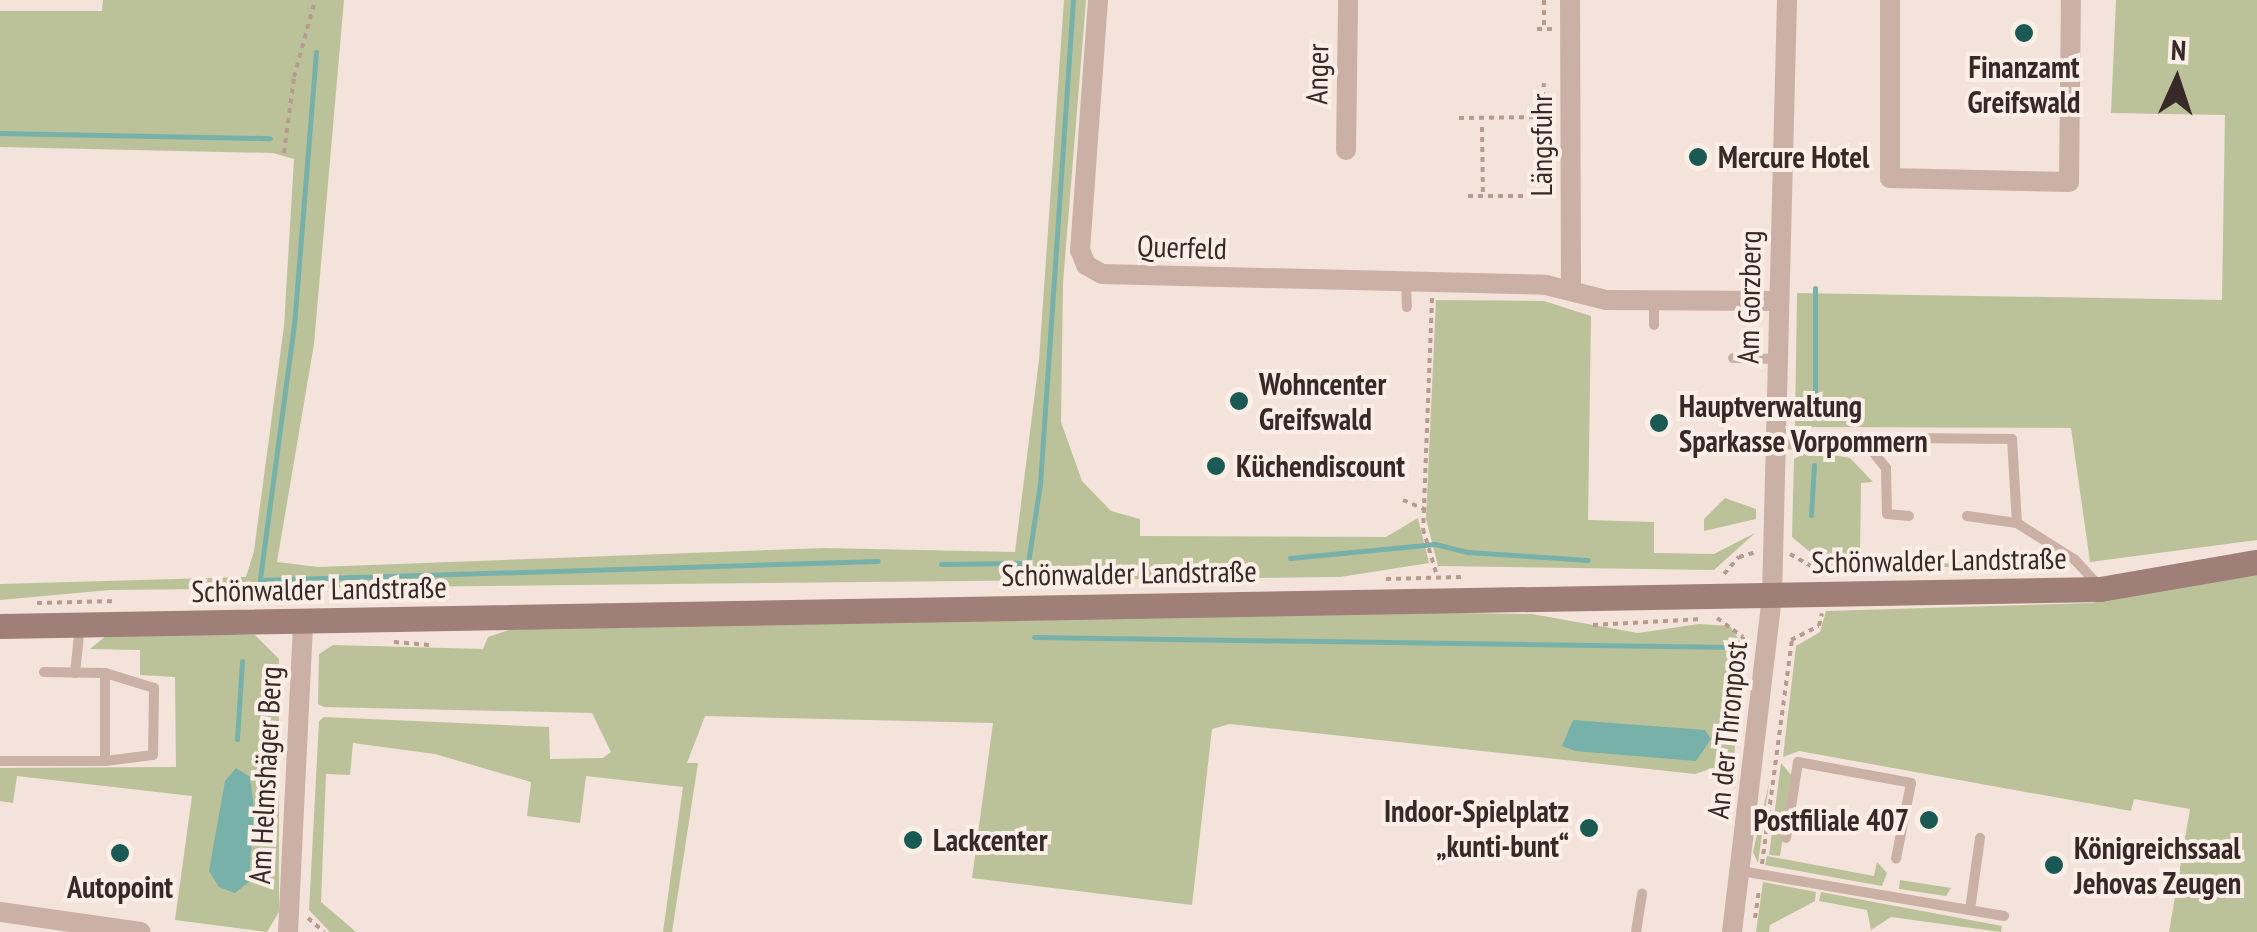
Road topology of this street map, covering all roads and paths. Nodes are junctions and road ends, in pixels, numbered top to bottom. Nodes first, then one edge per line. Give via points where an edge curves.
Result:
1 (315, 0) edge
2 (1098, 0) edge
3 (1348, 0) edge
4 (1544, 0) edge
5 (1570, 0) edge
6 (1788, 0) edge
7 (1890, 0) edge
8 (2071, 0) edge
9 (1544, 29) dead end
10 (1544, 84) dead end
11 (1459, 118) dead end
12 (1482, 127) dead end
13 (1346, 150) dead end
14 (284, 153) dead end
15 (1468, 196) dead end
16 (1483, 196) junction
17 (1571, 196) junction
18 (1406, 282) junction
19 (1571, 291) junction
20 (1432, 296) dead end
21 (1654, 300) junction
22 (1779, 301) junction
23 (1406, 307) dead end
24 (1654, 325) dead end
25 (1732, 358) dead end
26 (1778, 359) junction
27 (1777, 444) junction
28 (1869, 447) junction
29 (1404, 500) dead end
30 (1426, 510) junction
31 (1909, 516) dead end
32 (1967, 516) dead end
33 (2016, 523) junction
34 (1790, 554) dead end
35 (2257, 562) edge
36 (1823, 573) dead end
37 (1437, 576) dead end
38 (2100, 589) junction
39 (1772, 596) junction
40 (1822, 611) dead end
41 (303, 621) junction
42 (1593, 625) dead end
43 (0, 626) edge
44 (80, 626) junction
45 (1743, 637) dead end
46 (377, 641) dead end
47 (430, 645) dead end
48 (44, 672) dead end
49 (75, 673) junction
50 (105, 673) junction
51 (0, 761) edge
52 (105, 761) junction
53 (1786, 838) dead end
54 (1980, 838) dead end
55 (1896, 858) dead end
56 (1751, 872) junction
57 (1642, 893) dead end
58 (1970, 910) junction
59 (0, 912) edge
60 (304, 914) dead end
61 (2004, 916) dead end
62 (141, 932) edge
63 (288, 932) edge
64 (324, 932) edge
65 (1636, 932) edge
66 (1732, 932) edge
67 (1753, 932) edge

1 - 14 path via 294,77
2 - 18 street, Querfeld via 1080,250 1086,265 1102,274
3 - 13 street, Anger
4 - 9 path
5 - 17 street, Längsfuhr
6 - 22 street, Am Gorzberg
7 - 8 street via 1890,178 2069,182
10 - 11 path via 1541,118
12 - 16 path
15 - 16 path
16 - 17 path
17 - 19 street, Längsfuhr
18 - 19 street, Querfeld
18 - 23 lane
19 - 21 street, Querfeld via 1606,300
20 - 30 path
21 - 22 street, Querfeld
21 - 24 lane
22 - 26 street, Am Gorzberg
25 - 26 lane
26 - 27 street, Am Gorzberg
27 - 28 lane
27 - 39 street, Am Gorzberg
28 - 31 lane via 1886,468 1887,514
28 - 33 lane via 1906,438 2012,439
29 - 30 path
30 - 37 path via 1423,529
32 - 33 lane
33 - 38 lane via 2075,560
34 - 36 path
35 - 38 main road, Schönwalder Landstraße
38 - 39 main road, Schönwalder Landstraße
39 - 41 main road, Schönwalder Landstraße
39 - 56 street, An der Thronpost
40 - 56 path via 1819,626 1792,640
41 - 44 main road, Schönwalder Landstraße
41 - 63 street, Am Helmshäger Berg
42 - 45 path via 1721,619
43 - 44 main road, Schönwalder Landstraße
44 - 49 lane
46 - 47 path
48 - 49 lane
49 - 50 lane
50 - 52 lane
50 - 52 lane via 154,688 152,755
51 - 52 lane
53 - 55 lane via 1798,762 1911,783
54 - 58 lane
56 - 58 lane
56 - 66 street, An der Thronpost
56 - 67 path
57 - 65 lane
58 - 61 lane
59 - 62 street
60 - 64 path

